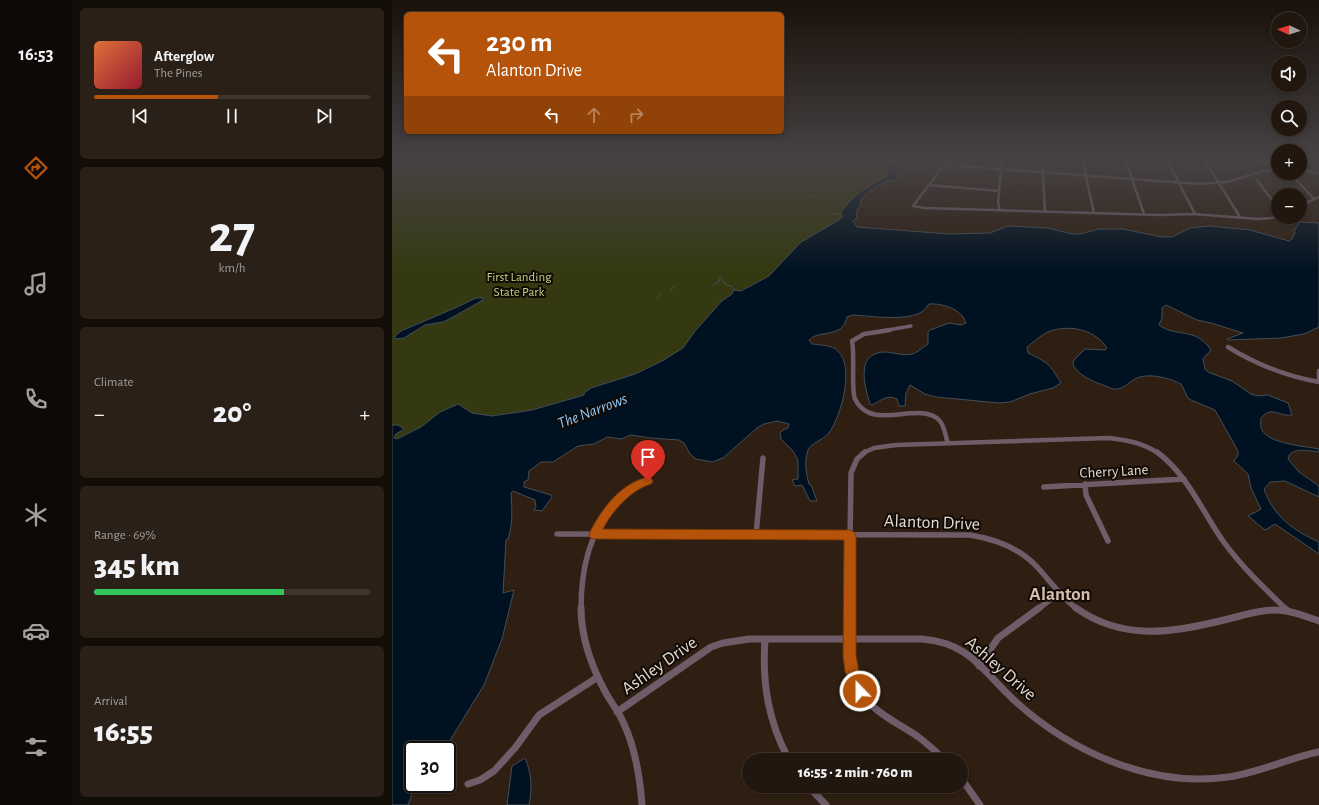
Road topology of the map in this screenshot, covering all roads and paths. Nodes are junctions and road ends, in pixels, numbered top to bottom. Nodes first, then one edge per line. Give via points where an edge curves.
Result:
1 (920, 196) edge
2 (999, 196) edge
3 (1044, 196) edge
4 (1090, 196) edge
5 (1138, 196) edge
6 (1185, 196) edge
7 (1227, 196) edge
8 (1311, 196) edge
9 (1319, 197) edge
10 (1314, 199) junction
11 (1307, 205) edge
12 (1000, 210) junction
13 (1045, 212) junction
14 (1094, 213) junction
15 (1144, 214) junction
16 (1195, 214) junction
17 (1240, 217) junction
18 (1271, 218) edge
19 (911, 326) dead end
20 (1228, 347) dead end
21 (1319, 371) edge
22 (1319, 382) edge
23 (948, 443) junction
24 (763, 458) dead end
25 (1184, 479) junction
26 (650, 481) dead end
27 (1085, 484) junction
28 (1044, 487) dead end
29 (557, 534) dead end
30 (594, 534) junction
31 (756, 534) junction
32 (850, 535) junction
33 (1108, 541) dead end
34 (1059, 594) junction
35 (1288, 611) junction
36 (1319, 621) edge
37 (765, 639) junction
38 (849, 639) junction
39 (980, 666) junction
40 (598, 677) junction
41 (617, 712) junction
42 (1319, 752) edge
43 (786, 753) edge
44 (937, 753) edge
45 (468, 784) dead end
46 (968, 788) edge
47 (815, 793) edge
48 (642, 805) edge
49 (826, 805) edge
50 (980, 805) edge

1 - 12 street via 913,204 915,207
2 - 12 street
3 - 13 street
4 - 14 street
5 - 15 street
6 - 16 street
7 - 17 street
8 - 10 street
9 - 10 street
10 - 11 street
12 - 13 street
13 - 14 street
14 - 15 street
15 - 16 street
16 - 17 street
17 - 18 street
19 - 23 street via 852,341 854,398 863,409 880,415 934,416 940,422
20 - 22 street via 1270,371
21 - 22 street
23 - 25 street via 1125,439 1160,453
23 - 32 street via 884,446 862,453 851,473
24 - 31 street
25 - 27 street, Cherry Lane
25 - 35 street via 1212,526 1234,556
26 - 30 street via 643,482 617,501
27 - 28 street, Cherry Lane
27 - 33 street via 1086,496
29 - 30 street, Alanton Drive
30 - 31 street, Alanton Drive
30 - 40 street via 580,602 586,643
31 - 32 street, Alanton Drive
32 - 34 street, Alanton Drive via 970,535 990,538 1019,552 1036,566
32 - 38 street
34 - 35 street, Alanton Drive via 1102,622 1121,629 1147,632 1169,632 1267,610
34 - 39 street via 998,638
35 - 36 street, Alanton Drive
37 - 38 street, Ashley Drive
37 - 41 street, Ashley Drive via 735,640 711,647
37 - 43 street via 763,668 766,700
38 - 39 street, Ashley Drive via 922,639 944,642 957,648
38 - 44 street via 852,671 865,698 881,713 918,737
39 - 42 street, Ashley Drive via 1017,702 1056,732 1100,756 1154,774 1198,779 1230,777
40 - 41 street
40 - 45 street via 539,715 494,771
41 - 48 street via 628,731 633,748
46 - 50 street
47 - 49 street

